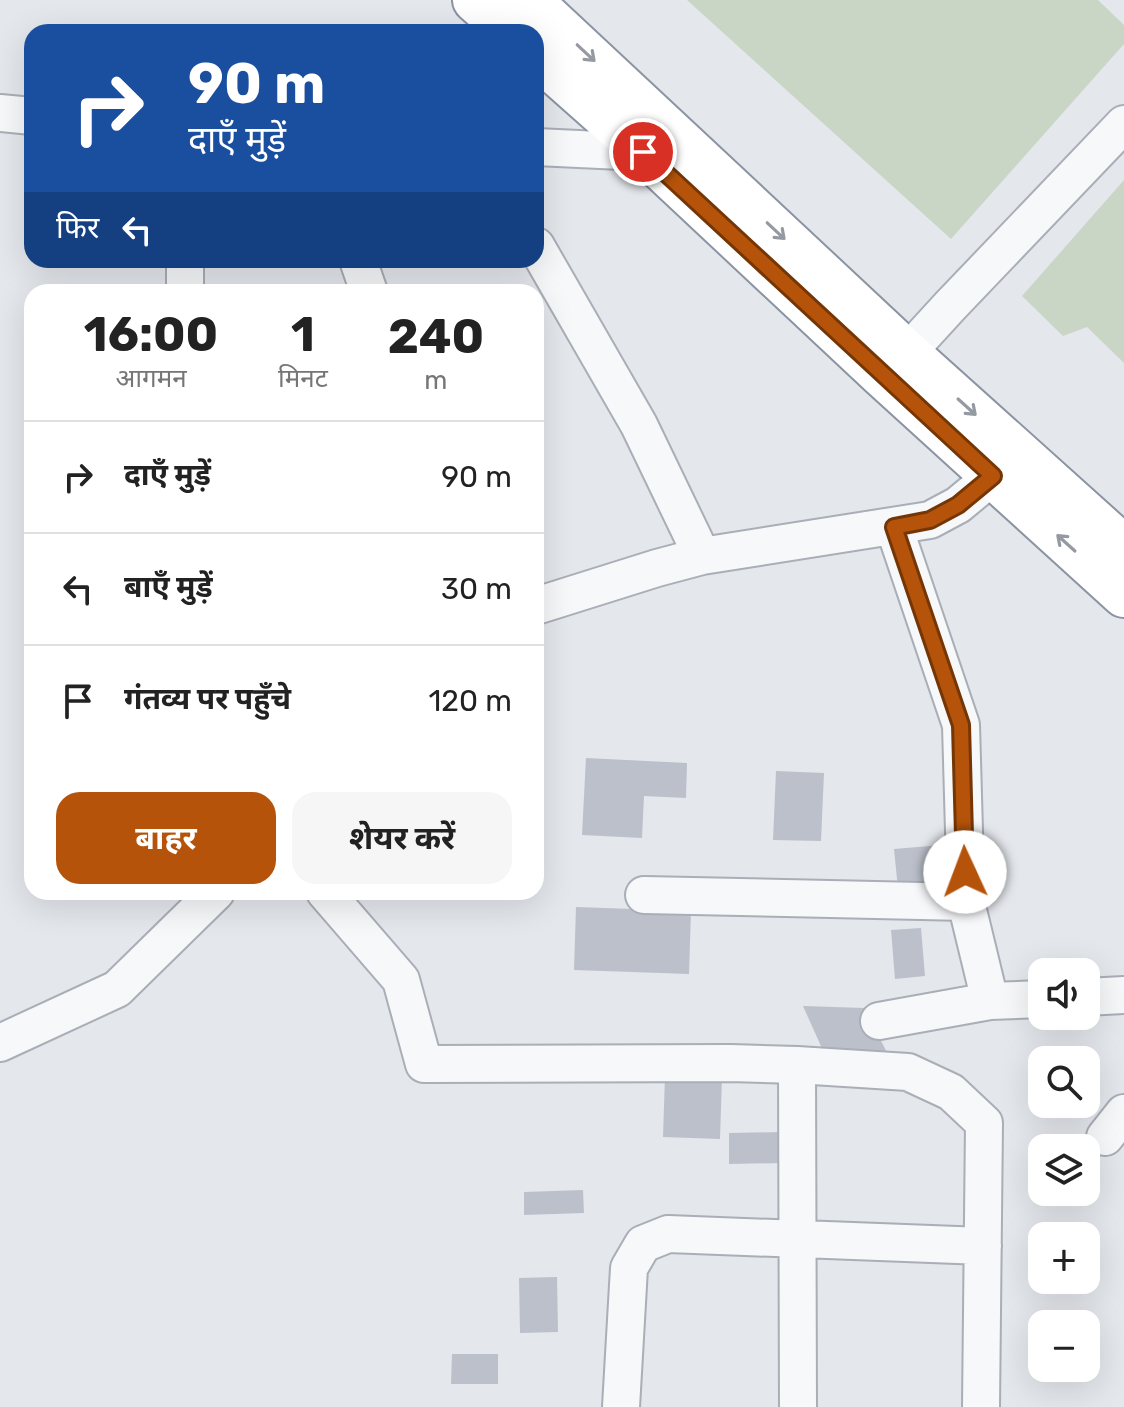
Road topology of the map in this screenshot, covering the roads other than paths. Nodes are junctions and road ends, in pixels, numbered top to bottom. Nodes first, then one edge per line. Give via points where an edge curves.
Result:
1 (475, 0) edge
2 (529, 0) edge
3 (502, 24) edge
4 (544, 62) edge
5 (0, 113) edge
6 (24, 115) edge
7 (1124, 124) edge
8 (544, 147) edge
9 (643, 152) junction
10 (544, 260) edge
11 (894, 364) junction
12 (993, 476) junction
13 (894, 527) junction
14 (1124, 548) edge
15 (702, 556) junction
16 (1124, 595) edge
17 (544, 603) edge
18 (644, 895) dead end
19 (208, 900) edge
20 (332, 900) edge
21 (966, 902) junction
22 (1124, 995) edge
23 (1100, 996) edge
24 (1028, 1000) edge
25 (990, 1001) junction
26 (879, 1021) dead end
27 (0, 1043) edge
28 (797, 1065) junction
29 (798, 1238) junction
30 (983, 1246) junction
31 (621, 1407) edge
32 (798, 1407) edge
33 (981, 1407) edge

1 - 3 highway
2 -> 11 highway
4 - 9 highway
5 - 6 street
7 - 11 street
8 - 9 street
9 - 11 highway
10 - 15 street via 639,425
11 - 12 highway
11 -> 14 highway
12 - 13 street via 930,520
16 -> 12 highway
13 - 15 street
13 - 21 street via 961,725
15 - 17 street
18 - 21 street
19 - 27 street via 117,989
20 - 28 street via 401,980 424,1064
21 - 25 street
22 - 23 street
24 - 25 street
25 - 26 street
28 - 29 street
28 - 30 street via 908,1072 951,1092 984,1123
29 - 30 street
29 - 31 street via 668,1234 643,1244 629,1268
29 - 32 street
30 - 33 street

